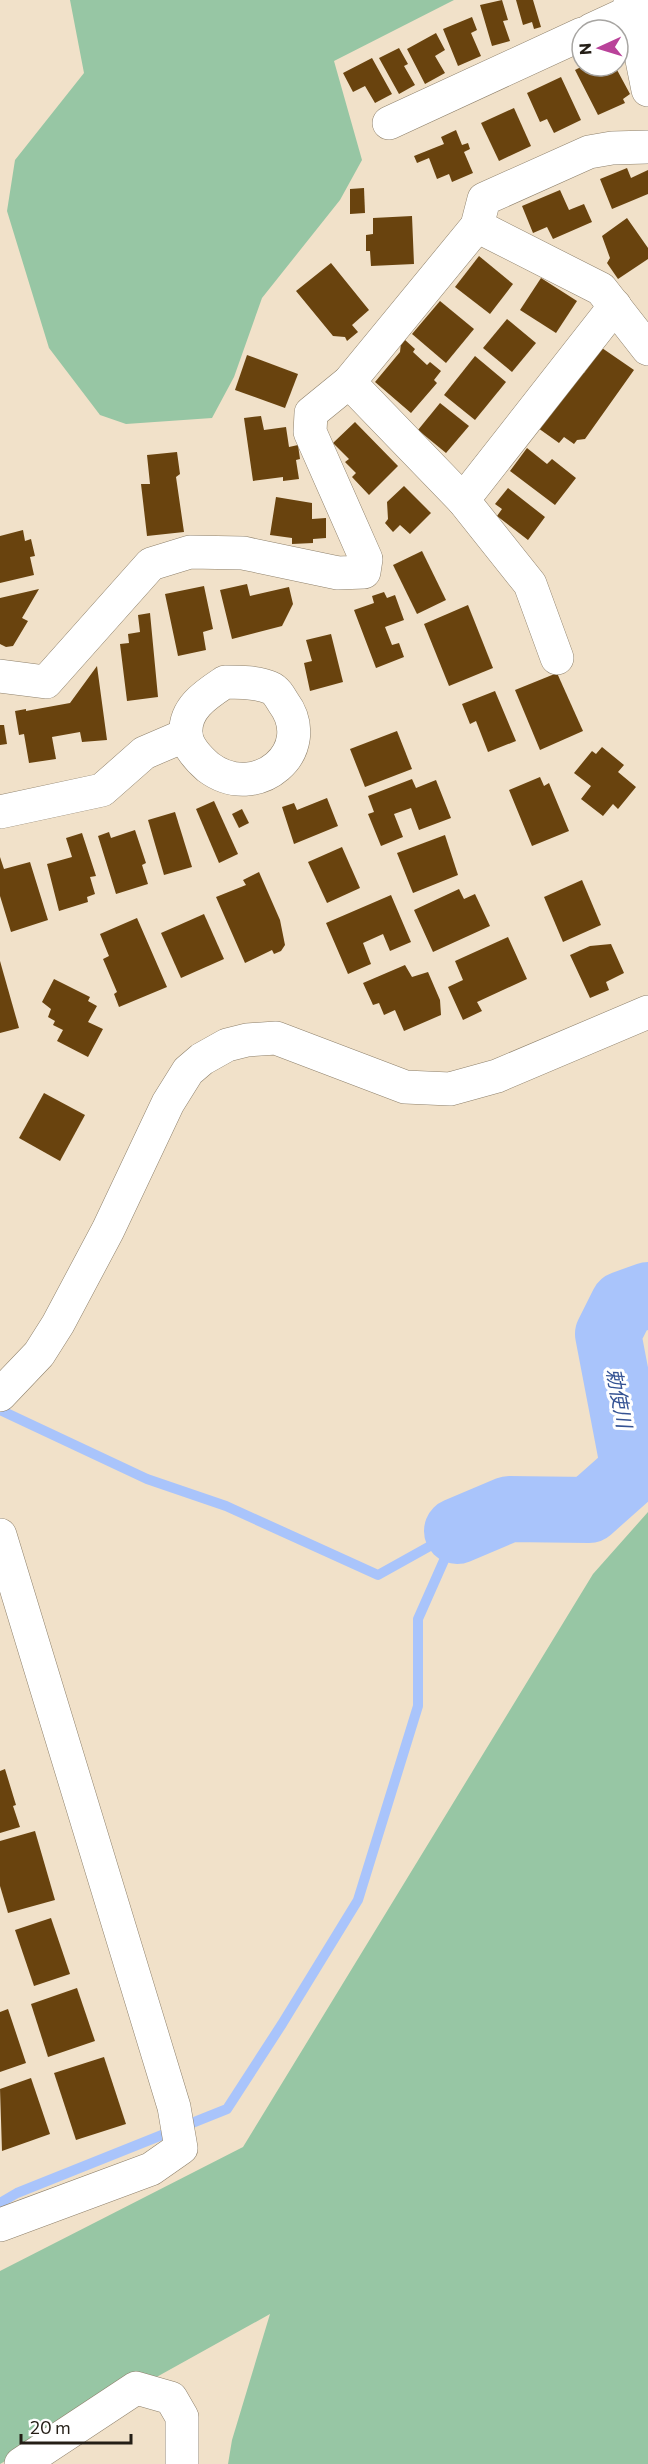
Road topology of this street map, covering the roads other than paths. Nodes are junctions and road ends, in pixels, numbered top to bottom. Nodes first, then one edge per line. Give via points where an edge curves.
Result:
1 (637, 7) edge
2 (615, 18) edge
3 (570, 40) edge
4 (648, 90) edge
5 (389, 123) dead end
6 (648, 147) edge
7 (477, 226) junction
8 (615, 306) junction
9 (648, 349) edge
10 (349, 382) junction
11 (463, 500) junction
12 (557, 658) dead end
13 (0, 676) edge
14 (186, 735) dead end
15 (0, 812) edge
16 (648, 1012) edge
17 (0, 1395) edge
18 (0, 1535) edge
19 (0, 2225) edge
20 (21, 2464) edge
21 (182, 2464) edge

1 - 2 street
1 - 4 street
3 - 5 street
6 - 7 street via 589,152 484,200
7 - 8 street via 589,281
7 - 10 street
8 - 9 street
8 - 11 street
10 - 11 street
10 - 13 street via 311,413 310,432 366,559 364,572 338,573 243,554 190,552 151,564 46,682
11 - 12 street via 530,584
14 - 15 street via 144,753 102,790
16 - 17 street via 497,1076 450,1089 405,1087 276,1038 227,1045 202,1059 188,1071 168,1103 58,1324 39,1354
18 - 19 street via 174,2107 181,2148 151,2169
20 - 21 street via 136,2388 171,2398 182,2417

